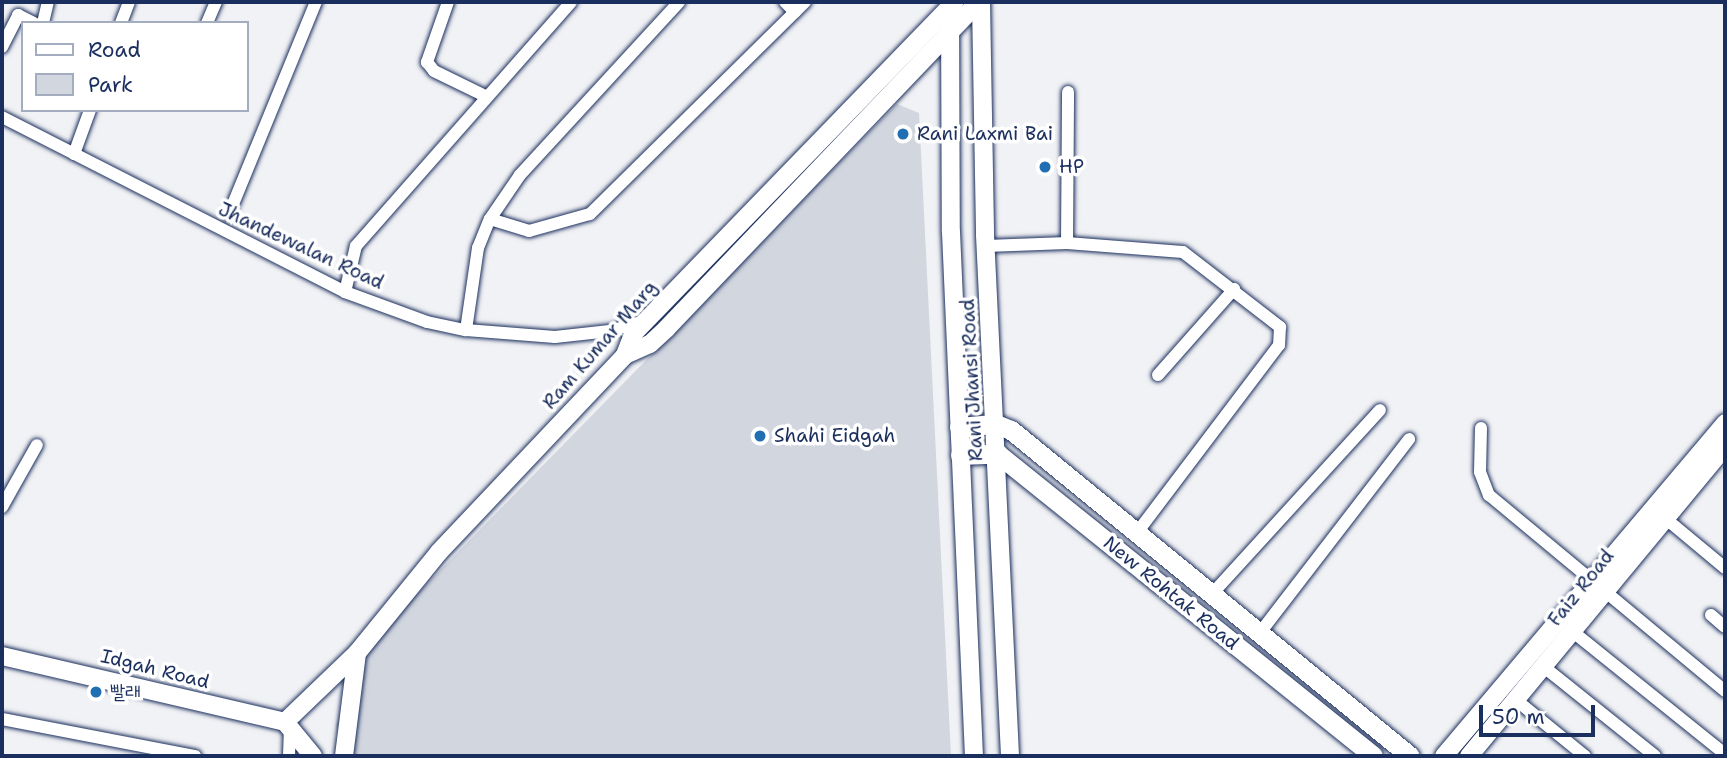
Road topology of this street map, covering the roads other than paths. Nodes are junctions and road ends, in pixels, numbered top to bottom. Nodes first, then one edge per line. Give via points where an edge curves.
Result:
1 (48, 2) edge
2 (216, 2) edge
3 (316, 2) edge
4 (448, 2) edge
5 (570, 2) edge
6 (679, 2) edge
7 (785, 2) edge
8 (805, 2) edge
9 (980, 2) edge
10 (124, 3) edge
11 (952, 4) edge
12 (795, 12) junction
13 (30, 21) edge
14 (43, 21) edge
15 (121, 21) edge
16 (208, 21) edge
17 (950, 31) junction
18 (2, 47) edge
19 (1069, 92) dead end
20 (487, 97) junction
21 (89, 112) edge
22 (2, 117) edge
23 (74, 154) junction
24 (229, 214) dead end
25 (490, 219) junction
26 (1067, 243) junction
27 (986, 246) junction
28 (1234, 289) junction
29 (345, 292) junction
30 (646, 320) junction
31 (466, 330) junction
32 (625, 355) junction
33 (1158, 375) dead end
34 (1380, 410) dead end
35 (1725, 423) edge
36 (996, 424) junction
37 (959, 427) junction
38 (1482, 428) dead end
39 (1409, 439) dead end
40 (37, 446) dead end
41 (1725, 447) edge
42 (998, 454) junction
43 (960, 455) junction
44 (2, 507) edge
45 (1665, 518) junction
46 (1137, 533) junction
47 (1725, 568) edge
48 (1600, 587) junction
49 (1212, 594) junction
50 (1711, 615) dead end
51 (1725, 627) edge
52 (1572, 631) junction
53 (1259, 634) junction
54 (357, 653) junction
55 (2, 656) edge
56 (1544, 667) junction
57 (1725, 691) edge
58 (1516, 700) junction
59 (2, 719) edge
60 (290, 725) junction
61 (1725, 754) edge
62 (195, 756) edge
63 (289, 756) edge
64 (313, 756) edge
65 (344, 756) edge
66 (974, 756) edge
67 (1010, 756) edge
68 (1373, 756) edge
69 (1410, 756) edge
70 (1444, 756) edge
71 (1469, 756) edge
72 (1585, 756) edge
73 (1655, 756) edge

1 - 14 street
2 - 16 street
3 - 24 street
4 - 20 street via 427,62 434,71
5 - 20 street
6 - 25 street via 520,176
7 - 12 street
8 - 12 street
9 - 17 street
9 - 27 street, Rani Jhansi Road
10 - 15 street
11 - 17 street, Rani Jhansi Road
11 - 30 street, Ram Kumar Marg
12 - 25 street via 590,214 529,231
13 - 18 street via 18,15
17 - 32 street via 667,328 650,344
17 - 37 street, Rani Jhansi Road
19 - 26 street
20 - 29 street via 356,246
21 - 23 street
22 - 23 street, Jhandewalan Road
23 - 29 street, Jhandewalan Road
25 - 31 street via 478,248
26 - 27 street
26 - 28 street via 1183,252
27 - 36 street, Rani Jhansi Road
28 - 33 street
28 - 46 street via 1280,327 1279,345
29 - 31 street, Jhandewalan Road
30 - 31 street, Jhandewalan Road via 610,331 555,337
30 - 32 street, Ram Kumar Marg via 633,334
32 - 54 street, Ram Kumar Marg via 439,552
34 - 49 street
35 - 48 street
36 - 37 main road
36 - 42 street, Rani Jhansi Road
36 - 46 main road, New Rohtak Road
37 - 43 street, Rani Jhansi Road
38 - 48 street via 1480,472 1489,495
39 - 53 street
40 - 44 street
41 - 45 street, Faiz Road
42 - 43 main road
42 - 67 street, Rani Jhansi Road
42 - 68 main road, New Rohtak Road
43 - 66 street, Rani Jhansi Road
45 - 47 street
45 - 48 street, Faiz Road
46 - 49 main road, New Rohtak Road
48 - 52 street, Faiz Road
48 - 57 street
48 - 70 street
49 - 53 main road, New Rohtak Road
50 - 51 street
52 - 56 street, Faiz Road
52 - 61 street
53 - 69 main road, New Rohtak Road
54 - 60 street, Ram Kumar Marg
54 - 65 street
55 - 60 street, Idgah Road
56 - 58 street, Faiz Road
56 - 73 street
58 - 71 street, Faiz Road
58 - 72 street
59 - 62 street
60 - 63 street
60 - 64 street

